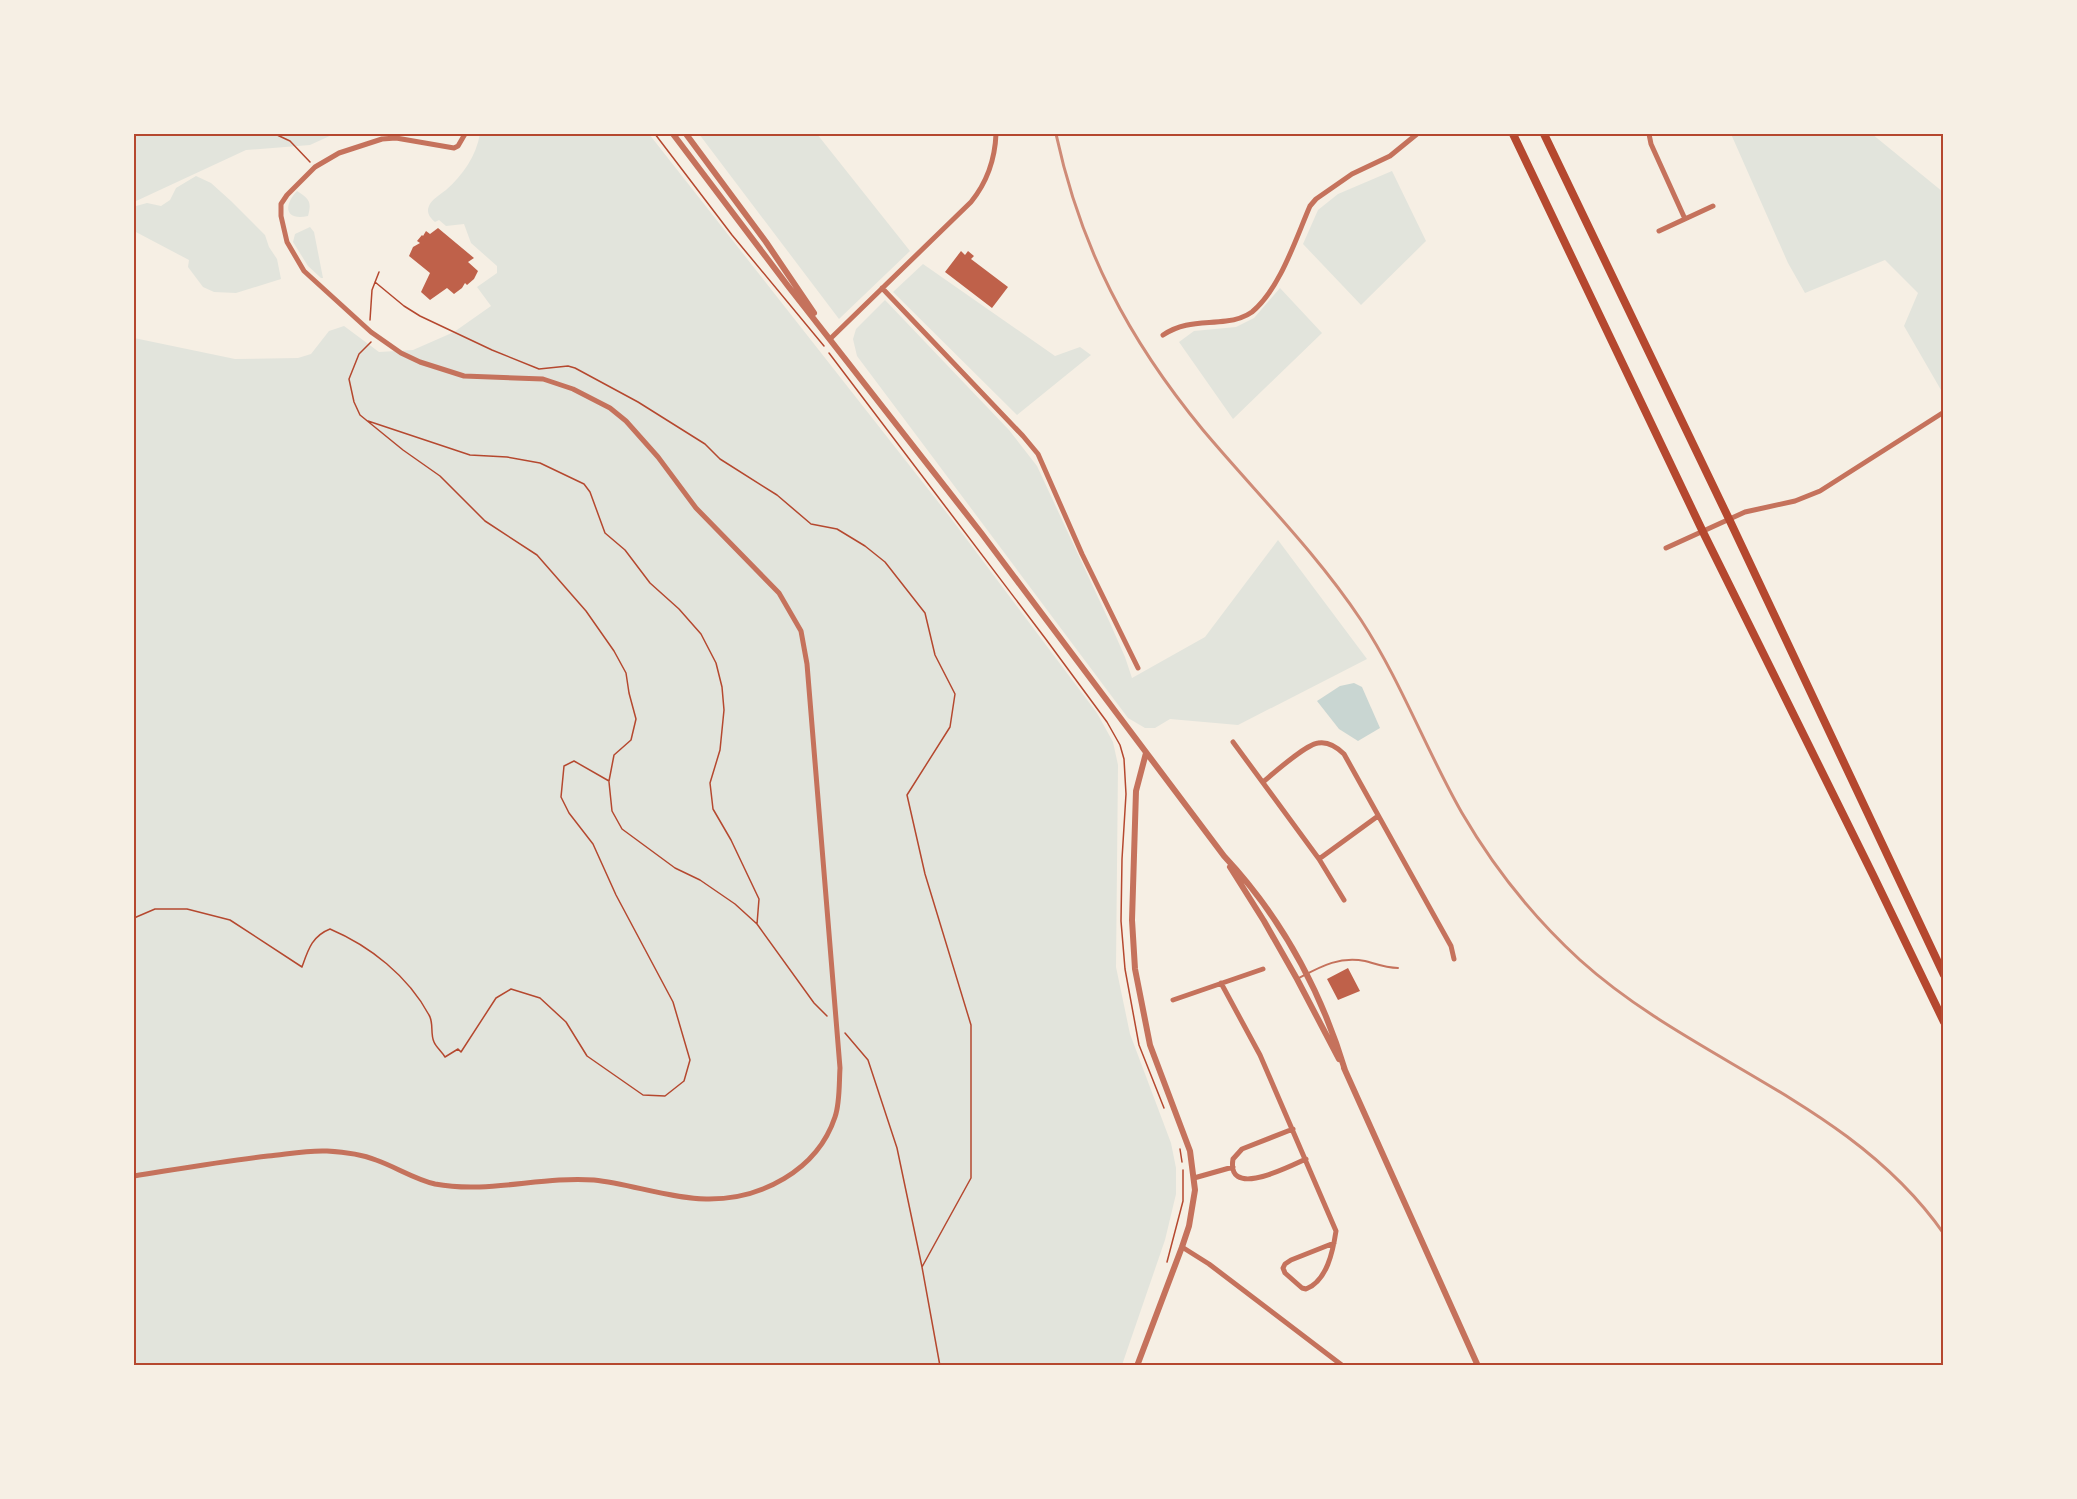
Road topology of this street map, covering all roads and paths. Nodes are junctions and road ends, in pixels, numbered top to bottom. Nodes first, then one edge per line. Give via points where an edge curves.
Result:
1 (275, 134) edge
2 (465, 134) edge
3 (655, 134) edge
4 (673, 134) edge
5 (686, 134) edge
6 (996, 134) edge
7 (1417, 134) edge
8 (1513, 134) edge
9 (1544, 134) edge
10 (1649, 134) edge
11 (315, 167) junction
12 (1713, 206) dead end
13 (1685, 219) junction
14 (1659, 231) dead end
15 (379, 272) dead end
16 (882, 288) junction
17 (371, 332) junction
18 (1163, 335) dead end
19 (830, 339) junction
20 (1944, 412) edge
21 (366, 421) junction
22 (1729, 519) junction
23 (1702, 532) junction
24 (1666, 548) dead end
25 (1138, 668) dead end
26 (1233, 742) dead end
27 (1146, 753) junction
28 (609, 781) junction
29 (1263, 782) junction
30 (1378, 816) junction
31 (1224, 856) junction
32 (1319, 859) junction
33 (1344, 900) dead end
34 (134, 918) edge
35 (757, 924) junction
36 (1454, 959) dead end
37 (1398, 968) dead end
38 (1263, 969) dead end
39 (1306, 974) junction
40 (1944, 975) edge
41 (1297, 979) junction
42 (1221, 983) junction
43 (1173, 1000) dead end
44 (1944, 1022) edge
45 (837, 1026) junction
46 (1345, 1070) junction
47 (1166, 1111) dead end
48 (1293, 1129) junction
49 (1178, 1142) dead end
50 (1306, 1160) junction
51 (1233, 1167) junction
52 (134, 1176) edge
53 (1194, 1178) junction
54 (1334, 1243) junction
55 (1182, 1247) junction
56 (1167, 1261) dead end
57 (940, 1365) edge
58 (1137, 1365) edge
59 (1343, 1365) edge
60 (1478, 1365) edge

1 - 11 path via 290,141
2 - 11 street via 454,148 382,139 339,153
3 - 47 path via 826,348 1045,638 1120,745 1126,794 1121,921 1125,969 1139,1046
4 - 19 street
5 - 19 street via 766,242
6 - 16 street via 993,162 977,195
7 - 18 street via 1390,156 1352,174 1316,199 1274,285 1251,313 1226,321 1192,322
8 - 23 main road
9 - 22 main road
10 - 13 street
11 - 17 street via 281,204 287,242 304,271
12 - 13 street
13 - 14 street
15 - 17 path via 372,290
16 - 19 street
16 - 25 street via 1038,454
17 - 21 path via 372,340 358,354 349,379 354,402
17 - 45 street via 401,353 440,370 486,378 543,379 610,408 658,457 696,508 779,593 801,631 807,664
19 - 27 street
20 - 22 street via 1820,491
21 - 28 path via 440,476 485,521 537,555 614,651 626,673 636,719 631,740 614,755
21 - 35 path via 470,455 540,463 584,484 605,533 701,634 716,663 724,710 720,750 710,783 713,809 759,899
22 - 23 street
22 - 40 main road
23 - 24 street
23 - 44 main road
26 - 29 street
27 - 31 street
27 - 53 street via 1136,791 1132,920 1135,969 1145,1031 1183,1129
28 - 34 path via 574,761 564,766 561,797 593,844 673,1002 690,1060 684,1081 665,1096 643,1095 587,1056 566,1022 540,998 511,989 496,998 461,1052 458,1049 445,1057 434,1042 431,1017 394,970 353,939 330,928 310,944 302,967 230,920 187,909 155,909
28 - 35 path via 612,811 622,829 675,868 735,904
29 - 30 street via 1314,744 1326,743 1344,754
29 - 32 street
30 - 32 street
30 - 36 street via 1451,946
31 - 39 street via 1269,910
31 - 41 street
32 - 33 street
35 - 45 path via 814,1003
37 - 39 lane via 1347,959
38 - 42 street
39 - 41 lane
39 - 46 street via 1330,1024
41 - 46 street
42 - 43 street
42 - 48 street via 1260,1055
45 - 52 street via 840,1068 835,1116 824,1140 805,1164 779,1183 754,1193 706,1199 593,1180 459,1187 408,1175 360,1155 326,1151
45 - 57 path via 868,1060 897,1148
46 - 60 street
48 - 50 street
48 - 51 street via 1242,1149 1233,1159
49 - 56 path via 1183,1201
50 - 51 street via 1251,1180 1240,1178
50 - 54 street via 1333,1220
51 - 53 street
53 - 55 street via 1193,1208
54 - 54 street via 1328,1264 1312,1287 1302,1288 1285,1273 1283,1268 1291,1260
55 - 58 street
55 - 59 street

